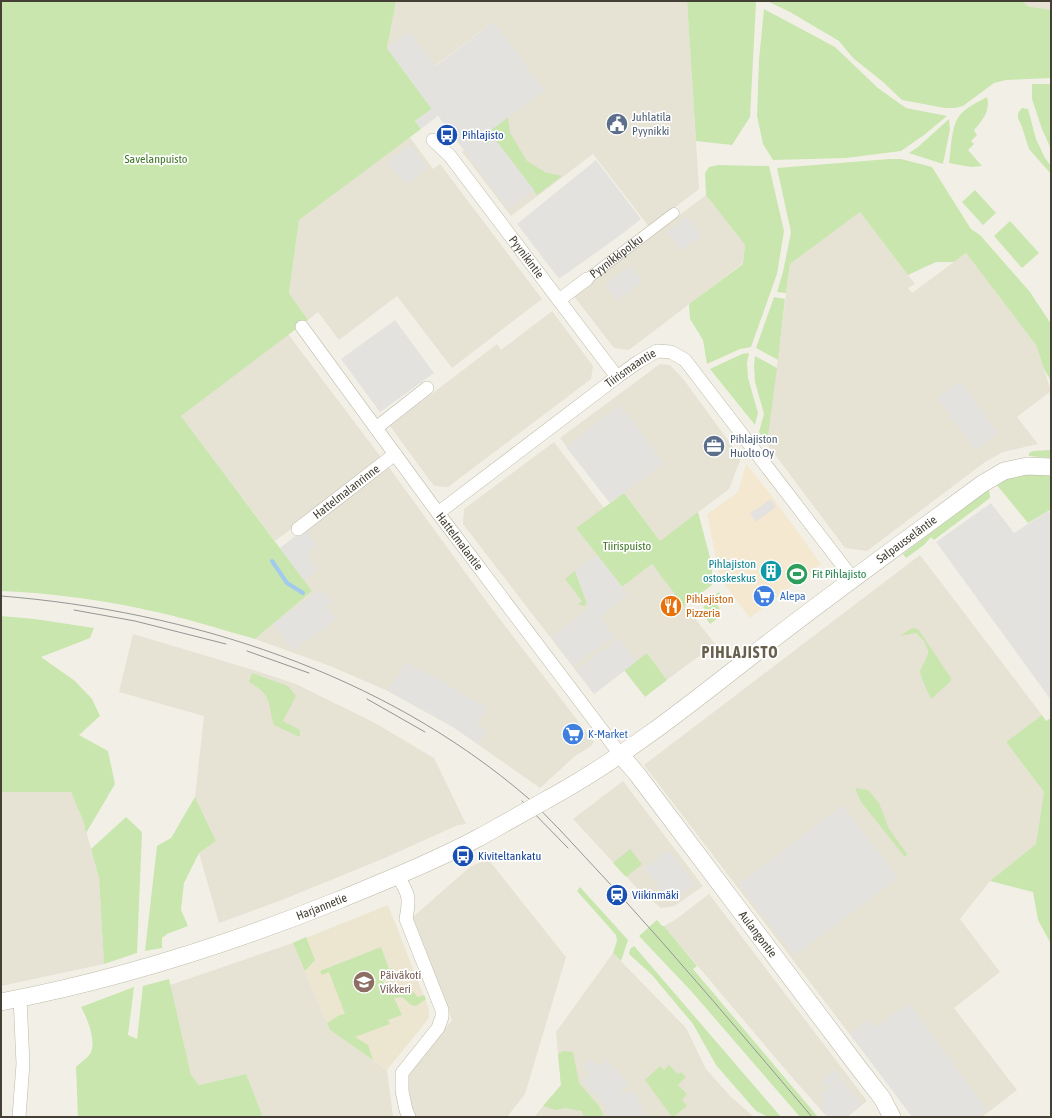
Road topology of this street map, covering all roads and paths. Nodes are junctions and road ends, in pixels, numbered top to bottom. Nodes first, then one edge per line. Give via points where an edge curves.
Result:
1 (433, 140) dead end
2 (674, 213) dead end
3 (586, 278) joint
4 (559, 300) junction
5 (302, 327) dead end
6 (617, 377) junction
7 (426, 388) dead end
8 (376, 428) junction
9 (394, 454) junction
10 (1051, 467) edge
11 (438, 514) junction
12 (298, 529) dead end
13 (853, 579) junction
14 (620, 754) junction
15 (398, 876) junction
16 (20, 998) junction
17 (1, 1002) edge
18 (19, 1117) edge
19 (409, 1117) edge
20 (892, 1117) edge

1 - 4 street, Pyynikintie via 450,156
2 - 3 street, Pyynikkipolku
3 - 4 street, Pyynikkipolku
4 - 6 street, Pyynikintie
5 - 8 street, Hattelmalantie
6 - 11 street, Tiirismaantie
6 - 13 street, Tiirismaantie via 657,351 671,352 685,360
7 - 8 street
8 - 9 street, Hattelmalantie
9 - 11 street, Hattelmalantie
9 - 12 street, Hattelmalanrinne
10 - 13 street, Salpausseläntie via 1027,466 1004,471 982,484
11 - 14 street, Hattelmalantie
13 - 14 street, Salpausseläntie
14 - 15 street, Harjannetie, bridge via 570,787 480,837
14 - 20 street, Aulangontie via 882,1098
15 - 16 street, Harjannetie via 293,918 180,958
15 - 19 street via 408,897 406,919 442,1010 438,1028 402,1073 402,1091
16 - 17 street, Harjannetie
16 - 18 street via 23,1064

